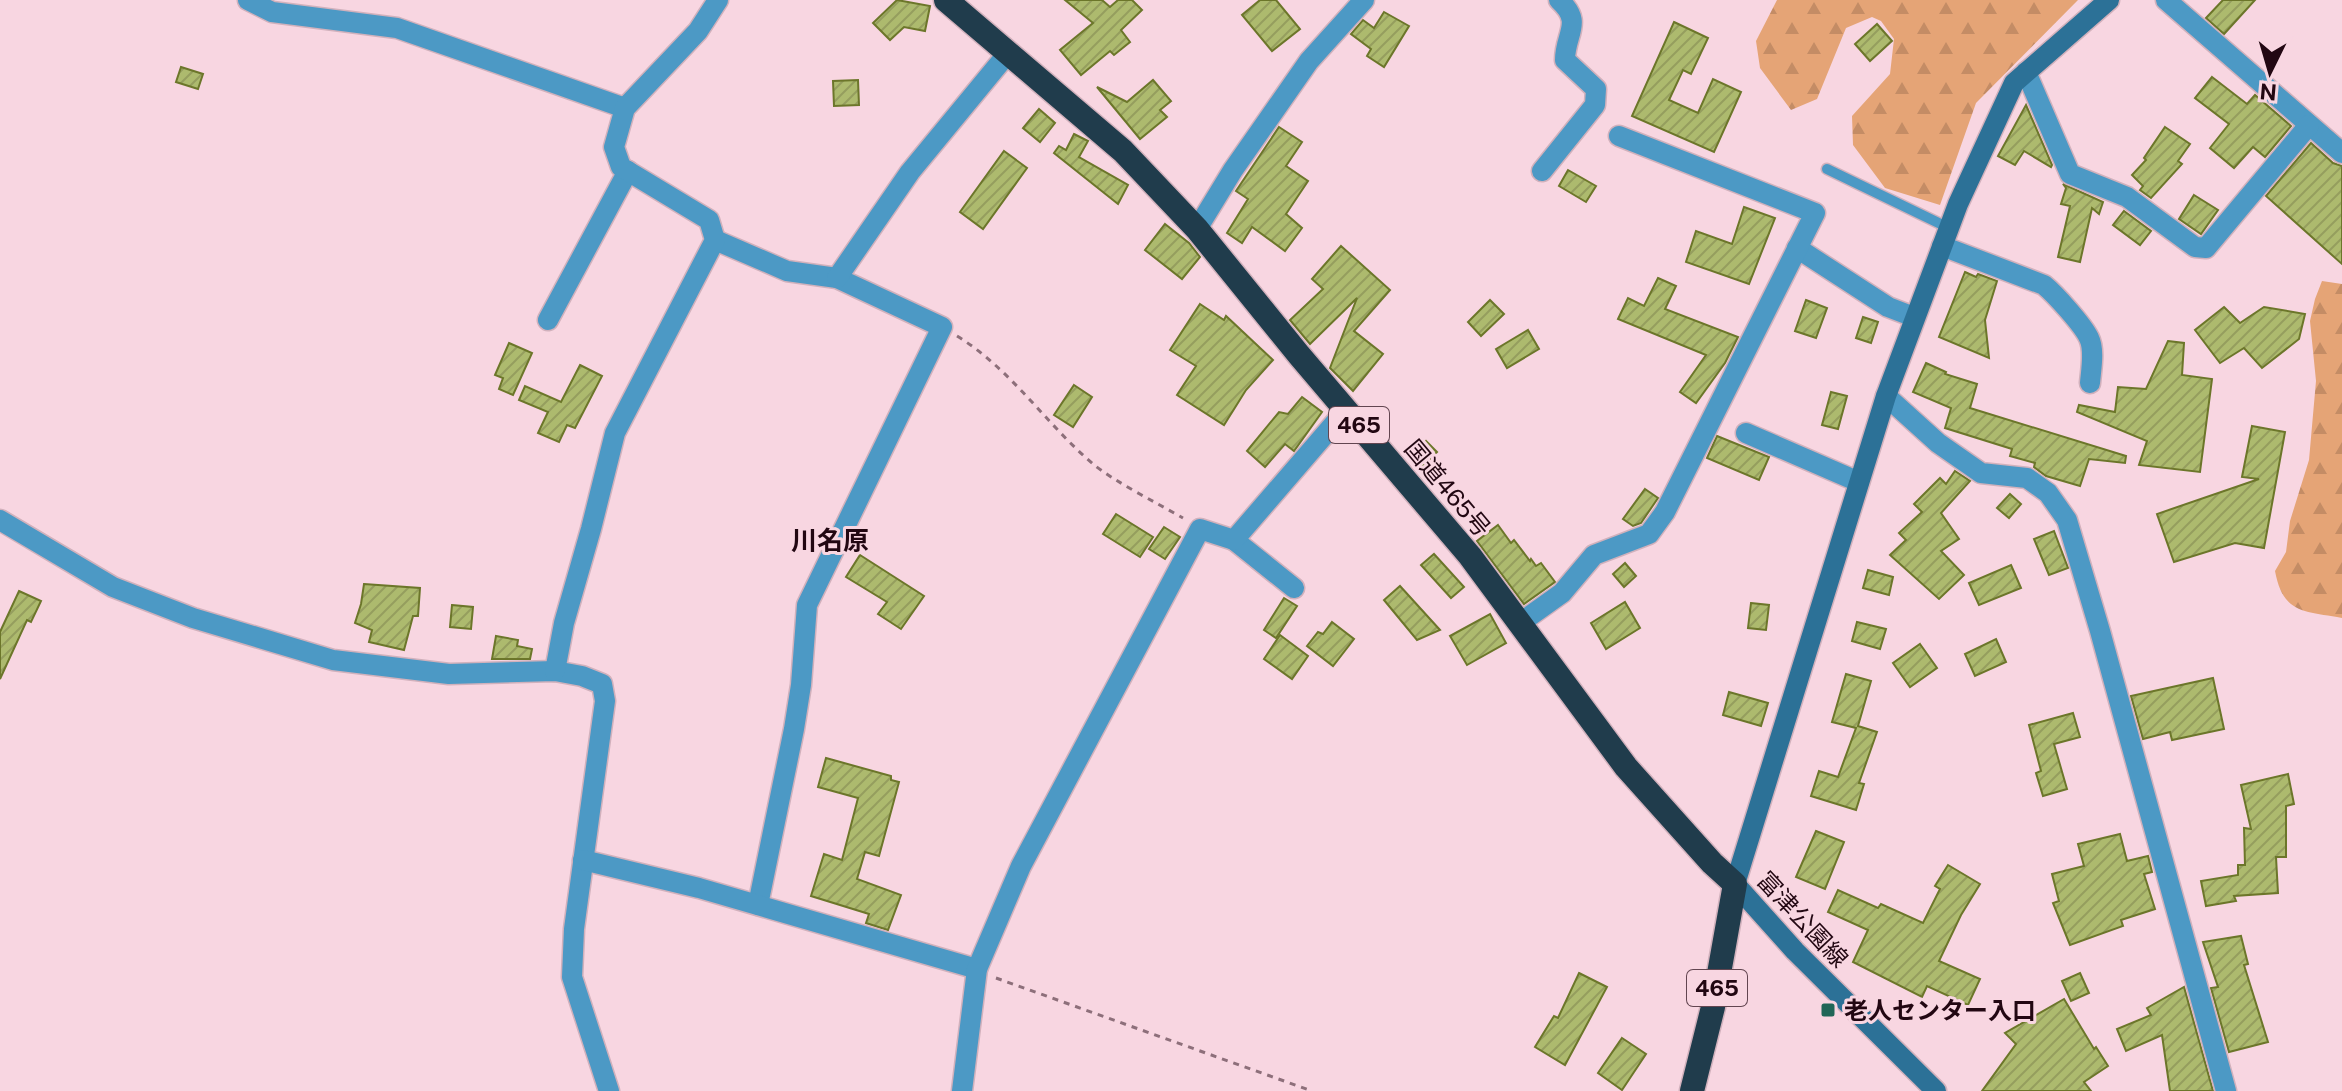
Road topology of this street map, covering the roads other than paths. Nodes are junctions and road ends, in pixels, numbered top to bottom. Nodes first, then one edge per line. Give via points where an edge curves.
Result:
1 (248, 0) edge
2 (718, 0) edge
3 (946, 0) edge
4 (1364, 0) edge
5 (1559, 0) edge
6 (2109, 0) edge
7 (2166, 0) edge
8 (1008, 53) junction
9 (2026, 72) junction
10 (625, 108) junction
11 (2309, 125) junction
12 (1619, 136) dead end
13 (2342, 153) edge
14 (1827, 169) dead end
15 (628, 171) junction
16 (1542, 171) dead end
17 (1197, 229) junction
18 (1945, 237) junction
19 (715, 240) junction
20 (1797, 248) junction
21 (837, 278) junction
22 (1914, 317) junction
23 (548, 320) dead end
24 (2090, 383) dead end
25 (1886, 396) junction
26 (1346, 410) junction
27 (1746, 433) dead end
28 (1859, 482) junction
29 (0, 520) edge
30 (1234, 540) junction
31 (1294, 588) dead end
32 (1520, 623) junction
33 (555, 671) junction
34 (583, 860) junction
35 (1735, 884) junction
36 (758, 905) junction
37 (977, 969) junction
38 (609, 1091) edge
39 (962, 1091) edge
40 (1692, 1091) edge
41 (1936, 1091) edge
42 (2226, 1091) edge

1 - 10 street via 272,12 397,28
2 - 10 street via 698,31
3 - 8 highway, 国道465号 / 465
4 - 17 street via 1309,61
5 - 16 street via 1574,24 1565,60 1596,89 1596,99
6 - 9 street
7 - 11 street
8 - 17 highway, 国道465号 / 465 via 1123,151
8 - 21 street via 910,172
9 - 11 street via 2070,174 2127,197 2195,247 2206,248
9 - 18 street via 2008,94
10 - 15 street via 614,147 621,167
11 - 13 street
12 - 20 street via 1815,213
14 - 18 lane
15 - 19 street via 709,220
15 - 23 street
17 - 26 highway, 国道465号 / 465
18 - 22 street
18 - 24 street via 2052,292 2089,338
19 - 21 street via 787,271
19 - 33 street via 615,433
20 - 22 street via 1888,307
20 - 32 street via 1665,512 1649,534 1594,555 1562,593
21 - 36 street via 942,327 807,605 794,729
22 - 25 street
25 - 28 street
25 - 42 street via 1981,473 2027,478 2048,493 2067,520
26 - 30 street
26 - 32 highway, 国道465号 / 465
27 - 28 street
28 - 35 street
29 - 33 street via 113,587 193,618 333,660 449,674
30 - 31 street
30 - 37 street via 1200,529 1021,866
32 - 35 highway, 国道465号 / 465 via 1626,767
33 - 34 street via 602,684 605,701
34 - 36 street
34 - 38 street via 572,977
35 - 40 highway, 465
35 - 41 street, 富津公園線
36 - 37 street
37 - 39 street

